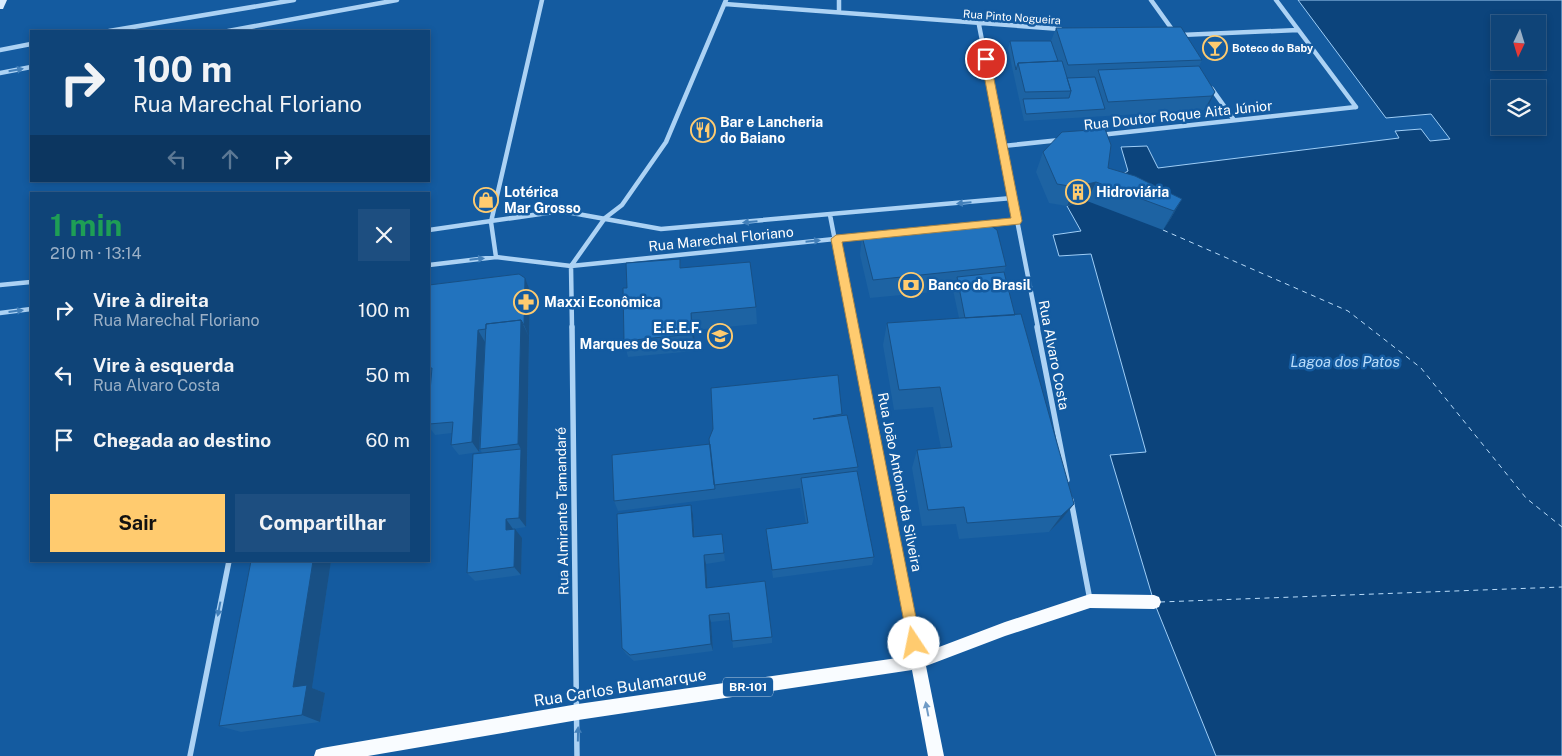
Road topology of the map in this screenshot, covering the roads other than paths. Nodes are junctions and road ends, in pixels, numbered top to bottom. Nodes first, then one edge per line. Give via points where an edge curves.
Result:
1 (3, 0) edge
2 (294, 0) edge
3 (398, 0) edge
4 (542, 0) edge
5 (840, 0) edge
6 (1151, 0) edge
7 (1276, 0) edge
8 (725, 2) edge
9 (0, 7) edge
10 (839, 11) junction
11 (979, 25) junction
12 (1068, 29) edge
13 (114, 30) edge
14 (233, 30) edge
15 (1298, 30) junction
16 (1166, 35) edge
17 (1176, 35) junction
18 (1181, 43) edge
19 (30, 44) edge
20 (0, 50) edge
21 (30, 67) edge
22 (0, 73) edge
23 (1208, 82) edge
24 (1234, 120) junction
25 (1090, 137) edge
26 (1070, 139) edge
27 (1003, 146) junction
28 (1012, 198) junction
29 (830, 215) junction
30 (605, 218) junction
31 (1016, 221) junction
32 (491, 222) junction
33 (978, 225) edge
34 (430, 230) edge
35 (883, 234) edge
36 (836, 239) junction
37 (496, 257) junction
38 (430, 265) edge
39 (571, 266) junction
40 (30, 282) edge
41 (0, 285) edge
42 (30, 309) edge
43 (0, 313) edge
44 (1067, 484) edge
45 (1069, 494) edge
46 (229, 562) edge
47 (1090, 601) junction
48 (1154, 602) dead end
49 (918, 662) junction
50 (578, 712) junction
51 (190, 756) edge
52 (322, 756) edge
53 (578, 756) edge
54 (936, 756) edge

1 - 9 main road
2 - 13 street
3 - 14 street
4 - 32 street
5 - 10 street
6 - 17 street
7 - 15 street
8 - 10 street, Rua Pinto Nogueira
8 - 30 street via 666,142 622,205
10 - 11 street, Rua Pinto Nogueira
11 - 12 street, Rua Pinto Nogueira
11 - 27 street, Rua Alvaro Costa
15 - 17 street
15 - 24 street, Rua Doutor Roque Aita Júnior via 1356,107
16 - 17 street
17 - 18 street
19 - 20 street
22 -> 21 street
23 - 24 street
24 - 25 street, Rua Doutor Roque Aita Júnior
26 - 27 street, Rua Doutor Roque Aita Júnior
27 - 28 street, Rua Alvaro Costa
28 -> 29 street, Rua Marechal Floriano
28 - 31 street, Rua Alvaro Costa
29 -> 30 street, Rua Marechal Floriano via 661,229
29 - 36 street, Rua João Antonio da Silveira
30 - 32 street, Rua Marechal Floriano via 562,211
30 - 39 street
31 - 33 street
31 - 44 street, Rua Alvaro Costa
32 - 34 street, Rua Marechal Floriano
32 - 37 street
35 - 36 street, Rua Marechal Floriano
39 -> 36 street, Rua Marechal Floriano
36 - 49 street, Rua João Antonio da Silveira
38 -> 37 street, Rua Marechal Floriano
37 - 39 street, Rua Marechal Floriano
39 - 50 street, Rua Almirante Tamandaré
40 - 41 street
43 -> 42 street
45 - 47 street
46 -> 51 street
47 - 48 main road, Rua Carlos Bulamarque / BR-101
47 - 49 main road, Rua Carlos Bulamarque / BR-101
49 - 50 main road, Rua Carlos Bulamarque / BR-101
54 -> 49 main road, Rua João Antonio da Silveira
50 - 52 main road, Rua Carlos Bulamarque / BR-101
53 -> 50 street, Rua Almirante Tamandaré

